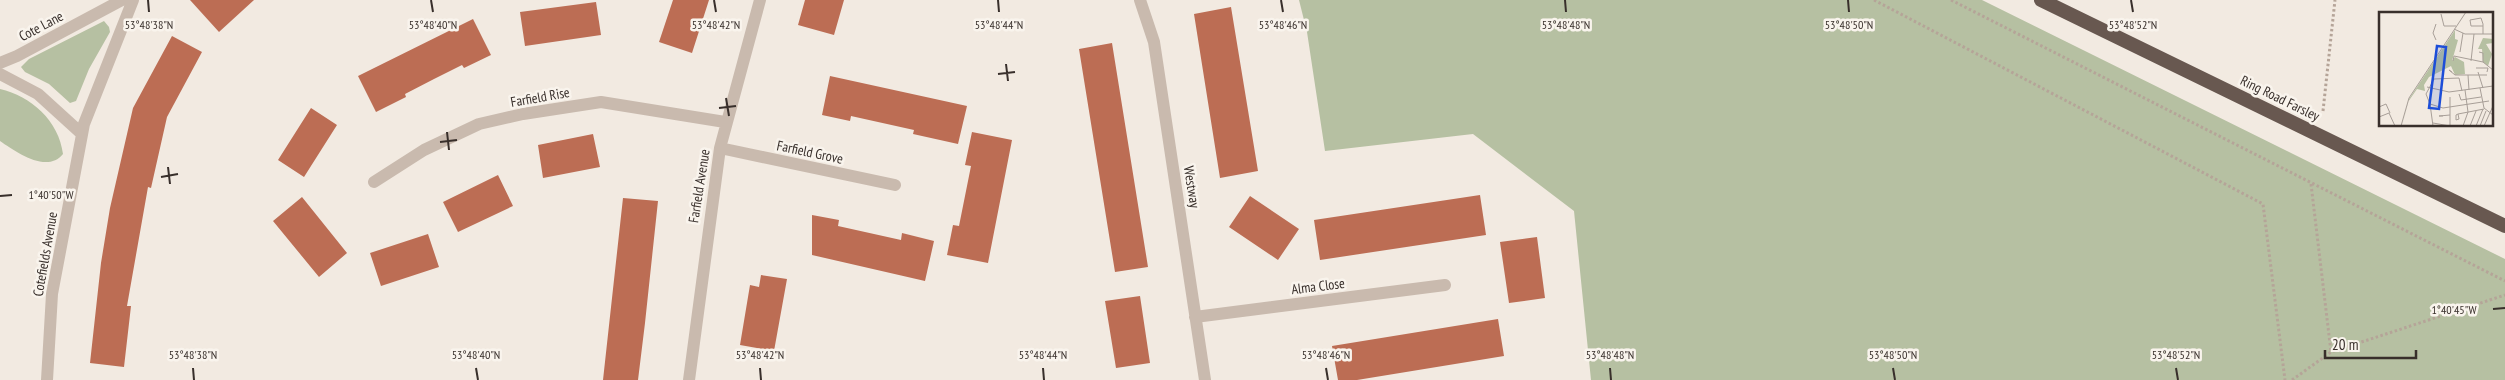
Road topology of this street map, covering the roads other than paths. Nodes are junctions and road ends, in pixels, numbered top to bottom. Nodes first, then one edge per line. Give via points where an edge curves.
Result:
1 (122, 0) edge
2 (133, 0) edge
3 (760, 0) edge
4 (1140, 0) edge
5 (2041, 0) edge
6 (0, 63) edge
7 (0, 74) edge
8 (725, 122) junction
9 (82, 134) junction
10 (720, 148) junction
11 (374, 182) dead end
12 (895, 185) dead end
13 (2505, 226) edge
14 (1445, 285) dead end
15 (1195, 317) junction
16 (47, 380) edge
17 (689, 380) edge
18 (1205, 380) edge

1 - 6 street, Cote Lane
2 - 9 street, Cotefields Avenue
3 - 8 street, Farfield Avenue
4 - 15 street, Westway via 1154,42
5 - 13 highway, Ring Road Farsley
7 - 9 street via 38,94
8 - 10 street, Farfield Avenue
8 - 11 street, Farfield Rise via 601,102 522,114 471,128 424,150
9 - 16 street, Cotefields Avenue via 52,294
10 - 12 street, Farfield Grove
10 - 17 street, Farfield Avenue
14 - 15 street, Alma Close
15 - 18 street, Westway

